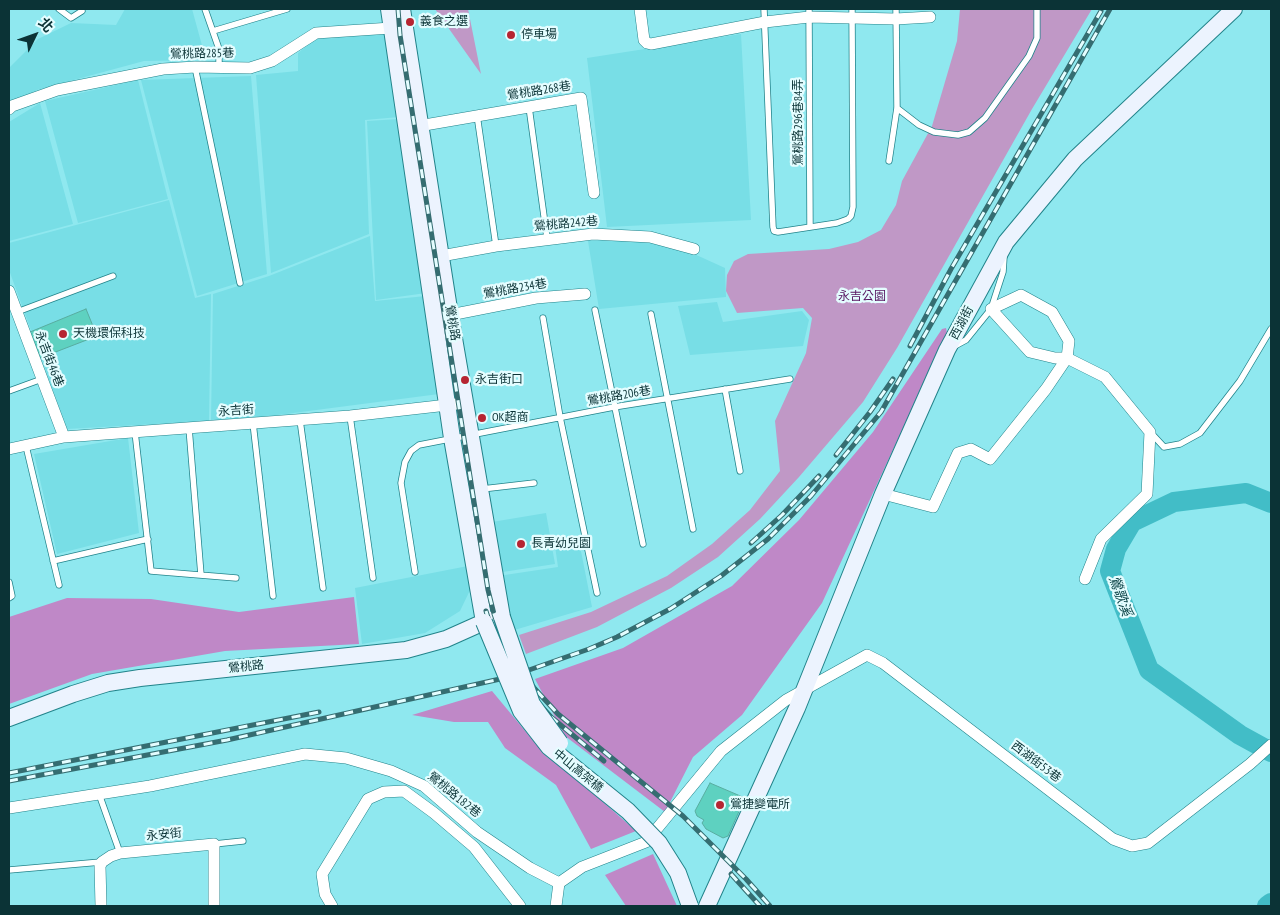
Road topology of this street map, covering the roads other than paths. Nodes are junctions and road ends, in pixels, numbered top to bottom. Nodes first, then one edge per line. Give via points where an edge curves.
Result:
1 (59, 9) edge
2 (205, 9) edge
3 (287, 9) edge
4 (388, 9) edge
5 (402, 9) edge
6 (640, 9) edge
7 (764, 9) edge
8 (1038, 9) edge
9 (1234, 9) edge
10 (82, 11) dead end
11 (809, 13) edge
12 (852, 13) edge
13 (930, 13) edge
14 (896, 14) edge
15 (765, 22) junction
16 (391, 28) junction
17 (213, 31) junction
18 (195, 67) junction
19 (219, 67) junction
20 (529, 107) junction
21 (9, 108) edge
22 (896, 108) junction
23 (477, 115) junction
24 (414, 127) junction
25 (889, 161) dead end
26 (594, 193) dead end
27 (810, 227) junction
28 (547, 238) junction
29 (1006, 242) junction
30 (496, 246) junction
31 (694, 249) dead end
32 (441, 256) junction
33 (113, 276) dead end
34 (240, 283) dead end
35 (9, 292) edge
36 (585, 294) dead end
37 (990, 309) junction
38 (595, 310) dead end
39 (17, 312) junction
40 (651, 314) dead end
41 (450, 315) junction
42 (543, 318) dead end
43 (1271, 329) edge
44 (947, 350) junction
45 (1067, 358) junction
46 (42, 379) junction
47 (790, 379) dead end
48 (725, 389) junction
49 (9, 391) edge
50 (667, 398) junction
51 (465, 403) junction
52 (448, 405) junction
53 (614, 407) junction
54 (350, 416) junction
55 (560, 417) junction
56 (300, 420) junction
57 (253, 423) junction
58 (189, 428) junction
59 (135, 432) junction
60 (1150, 432) junction
61 (470, 435) junction
62 (64, 437) junction
63 (452, 438) junction
64 (26, 446) junction
65 (9, 449) edge
66 (740, 471) dead end
67 (534, 483) dead end
68 (479, 489) junction
69 (883, 494) junction
70 (693, 529) dead end
71 (148, 539) junction
72 (643, 544) dead end
73 (53, 561) junction
74 (415, 572) dead end
75 (201, 575) junction
76 (236, 578) dead end
77 (373, 578) dead end
78 (1086, 579) dead end
79 (9, 582) edge
80 (59, 584) dead end
81 (323, 588) dead end
82 (597, 593) dead end
83 (273, 596) dead end
84 (9, 598) edge
85 (502, 618) junction
86 (484, 622) junction
87 (803, 691) junction
88 (9, 718) edge
89 (1271, 745) edge
90 (99, 794) junction
91 (9, 808) edge
92 (242, 841) dead end
93 (214, 844) junction
94 (120, 853) junction
95 (102, 862) junction
96 (9, 870) edge
97 (559, 883) junction
98 (100, 906) edge
99 (214, 906) edge
100 (332, 906) edge
101 (520, 906) edge
102 (556, 906) edge
103 (690, 906) edge
104 (701, 906) edge
105 (708, 906) edge

1 - 10 lane via 71,18
2 - 17 lane
3 - 17 lane
4 - 16 street, 鶯桃路
5 - 24 street, 鶯桃路
6 - 15 street via 644,40 651,44
7 - 15 lane
8 - 22 lane via 1037,38 1029,56 985,118 969,132 958,135 934,132
9 - 29 street, 西湖街 via 1075,159
11 - 12 street
11 - 15 street
11 - 27 lane, 鶯桃路296巷84弄
12 - 14 street
12 - 27 lane via 853,208 848,219
13 - 14 street
14 - 22 lane
15 - 27 lane via 773,227 778,232
16 - 19 street, 鶯桃路285巷 via 316,33 261,65
16 - 24 street, 鶯桃路
17 - 19 lane
18 - 19 street, 鶯桃路285巷
18 - 21 street, 鶯桃路285巷 via 163,69 57,90
18 - 34 lane
20 - 23 street, 鶯桃路268巷
20 - 26 street, 鶯桃路268巷 via 581,98
20 - 28 lane
22 - 25 lane
23 - 24 street, 鶯桃路268巷
23 - 30 lane
24 - 32 street, 鶯桃路
24 - 52 street, 鶯桃路
28 - 30 street, 鶯桃路242巷
28 - 31 street, 鶯桃路242巷 via 592,234 650,237
29 - 37 lane via 1003,272
29 - 44 street, 西湖街
30 - 32 street, 鶯桃路242巷
32 - 41 street, 鶯桃路
33 - 39 lane
35 - 39 street, 永吉街46巷
36 - 41 street, 鶯桃路234巷 via 536,298
37 - 44 lane via 966,340
37 - 45 street via 1030,352
37 - 45 street via 1021,295 1052,312 1069,341
38 - 53 lane
39 - 46 street, 永吉街46巷
40 - 50 lane
41 - 51 street, 鶯桃路
42 - 55 lane
43 - 60 lane via 1240,382 1200,432 1180,444 1164,447
44 - 69 street, 西湖街
45 - 60 street via 1105,377
45 - 69 street via 990,458 971,450 958,453 933,507
46 - 49 lane
46 - 62 street, 永吉街46巷
47 - 48 lane, 鶯桃路206巷
48 - 50 lane, 鶯桃路206巷
48 - 66 lane
50 - 53 lane, 鶯桃路206巷
50 - 70 lane
51 - 52 street, 永吉街
51 - 61 street, 鶯桃路
52 - 54 street, 永吉街
52 - 63 street, 鶯桃路
53 - 55 lane, 鶯桃路206巷
53 - 72 lane
54 - 56 street, 永吉街
54 - 77 lane
55 - 61 lane, 鶯桃路206巷
55 - 82 lane
56 - 57 street, 永吉街
56 - 81 lane
57 - 58 street, 永吉街
57 - 83 lane
58 - 59 street, 永吉街
58 - 75 lane
59 - 62 street, 永吉街
59 - 71 lane
60 - 78 street via 1147,494 1101,539
61 - 63 lane, 鶯桃路206巷
61 - 68 street, 鶯桃路
62 - 64 street, 永吉街
63 - 74 lane, 鶯桃路206巷 via 419,445 405,462 401,483
63 - 86 street, 鶯桃路
64 - 65 street, 永吉街
64 - 73 lane
67 - 68 lane
68 - 85 street, 鶯桃路
69 - 87 street, 西湖街
71 - 73 lane
71 - 75 lane via 151,571
73 - 80 lane
75 - 76 lane
79 - 84 lane via 12,596
85 - 86 street, 鶯桃路
85 - 104 street, 中山高架橋, bridge via 532,704 557,740 635,803 663,834 686,869
86 - 88 street, 鶯桃路 via 446,639 406,650 108,684
86 - 103 street, 中山高架橋, bridge via 521,711 549,747 628,811 659,843 678,873
87 - 89 street, 西湖街53巷 via 867,654 1113,839 1132,846 1148,843
87 - 97 street via 722,751 646,842 582,867
87 - 105 street, 西湖街
90 - 91 street, 鶯桃路182巷
90 - 94 lane
90 - 97 street, 鶯桃路182巷 via 305,754 346,758 391,771 424,786 477,832 530,868
92 - 93 lane
93 - 94 street, 永安街
93 - 99 street
94 - 95 street, 永安街
95 - 96 lane
95 - 98 street
97 - 102 street
100 - 101 street via 325,894 322,874 368,799 384,792 404,791 474,847

